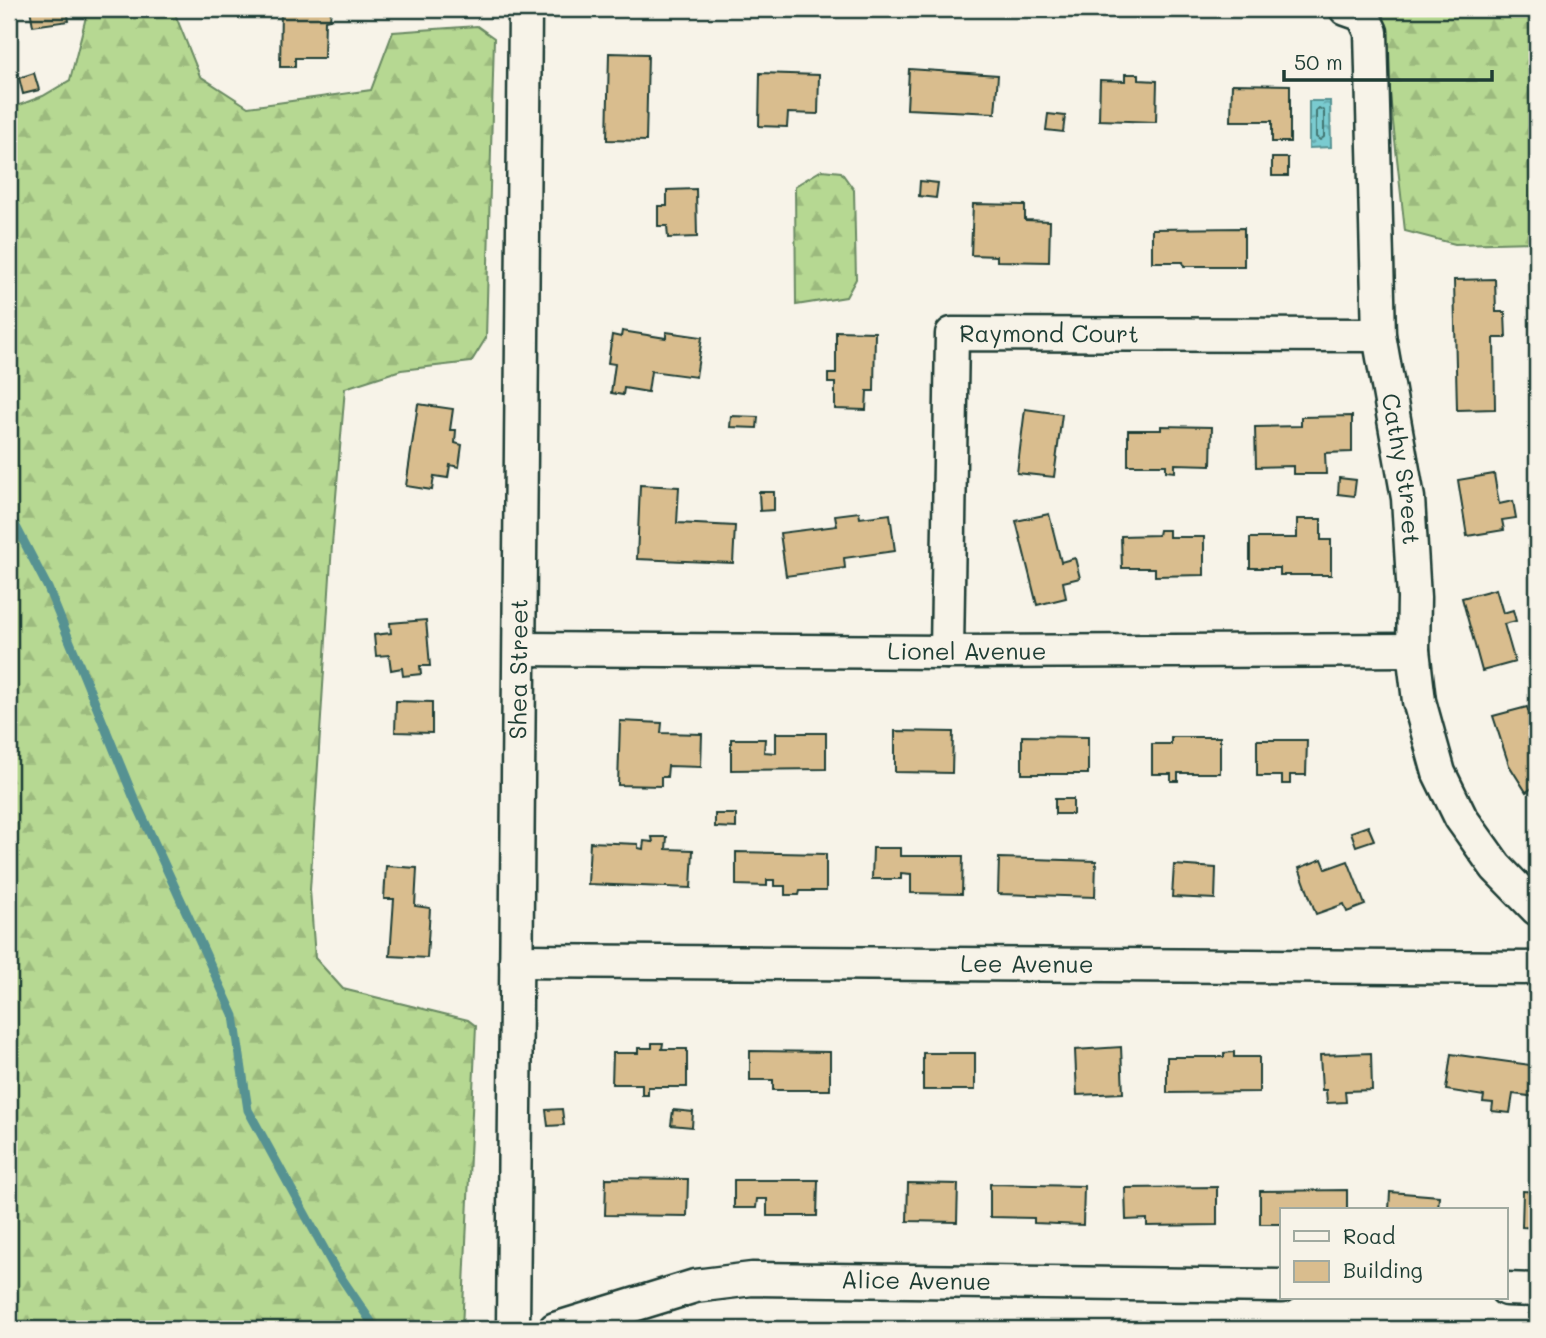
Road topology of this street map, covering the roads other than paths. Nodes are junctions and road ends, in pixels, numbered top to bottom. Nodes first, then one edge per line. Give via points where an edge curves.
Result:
1 (525, 9) edge
2 (1346, 9) edge
3 (1380, 335) junction
4 (521, 649) junction
5 (1413, 650) junction
6 (947, 652) junction
7 (1537, 909) edge
8 (516, 961) junction
9 (1537, 968) edge
10 (1280, 1286) edge
11 (1508, 1289) edge
12 (1537, 1290) edge
13 (513, 1329) edge
14 (555, 1329) edge

1 - 4 street, Shea Street
2 - 3 street, Cathy Street via 1363,15 1371,32
3 - 5 street, Cathy Street via 1408,498
3 - 6 street, Raymond Court via 952,334
4 - 6 street, Lionel Avenue
4 - 8 street, Shea Street
5 - 6 street, Lionel Avenue
5 - 7 street, Cathy Street via 1424,725 1450,796 1475,840
8 - 9 street, Lee Avenue
8 - 13 street, Shea Street
10 - 14 street, Alice Avenue via 752,1279 695,1286
11 - 12 street

